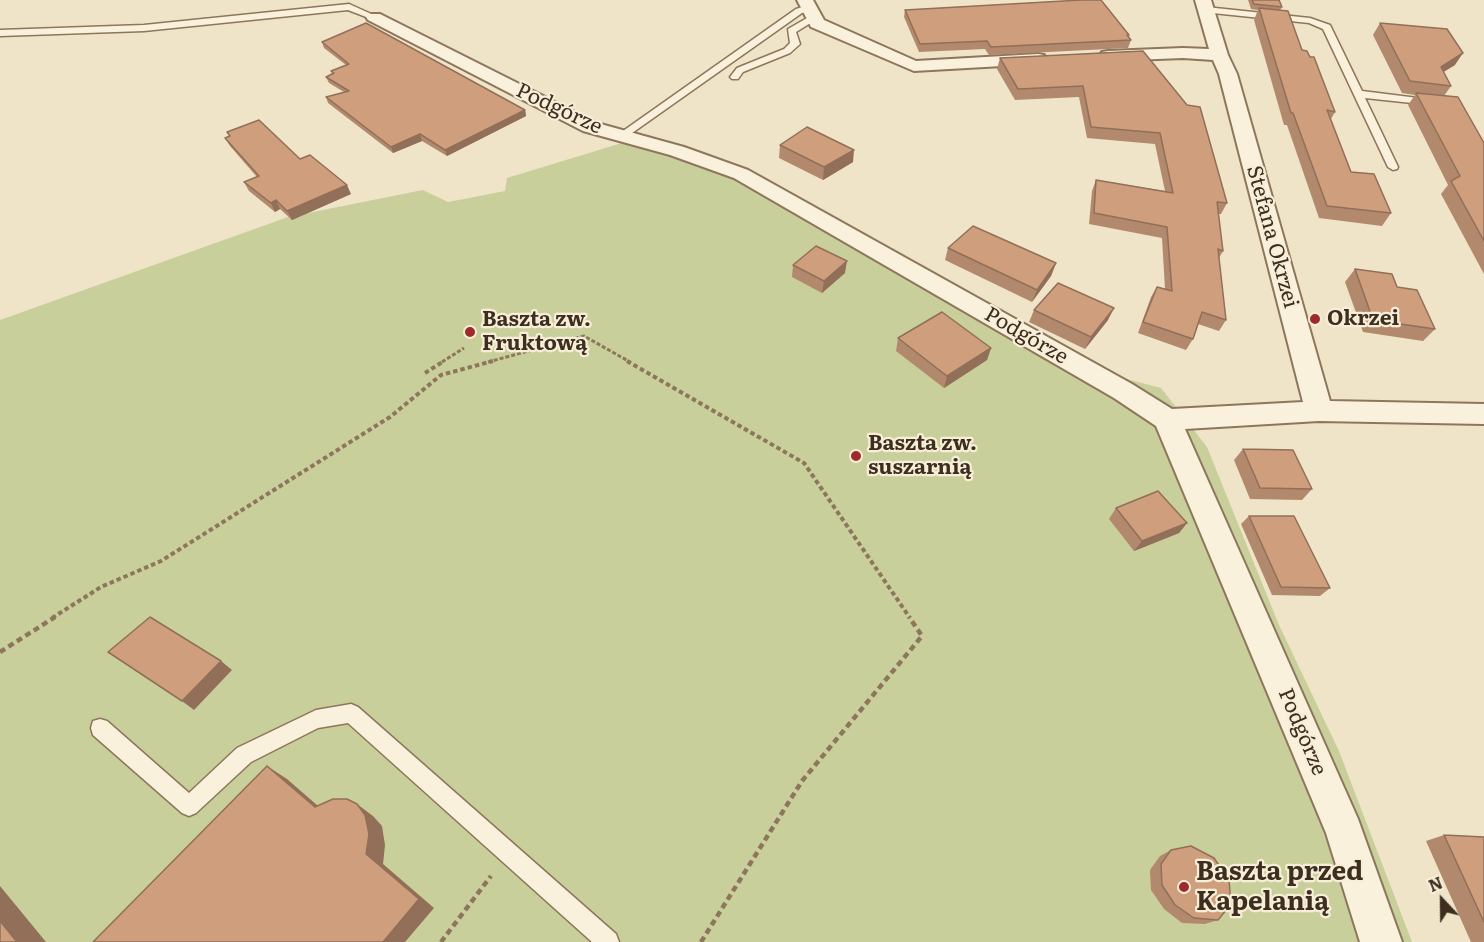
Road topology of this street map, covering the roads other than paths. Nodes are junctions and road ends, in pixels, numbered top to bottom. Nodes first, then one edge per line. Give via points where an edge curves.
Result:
1 (1204, 5) edge
2 (809, 8) edge
3 (374, 17) joint
4 (0, 33) edge
5 (1219, 55) junction
6 (1088, 57) edge
7 (1053, 59) edge
8 (735, 77) dead end
9 (1359, 94) junction
10 (1446, 104) edge
11 (621, 136) junction
12 (1393, 167) dead end
13 (1319, 411) junction
14 (1484, 414) edge
15 (1167, 420) junction
16 (100, 728) dead end
17 (608, 942) edge
18 (1381, 942) edge

1 - 5 street, Stefana Okrzei
1 - 9 lane via 1327,27
2 - 7 street via 818,23 914,66
2 - 8 lane via 791,31 795,44 740,70
2 - 11 lane via 780,23
3 - 4 lane via 349,7 144,28
3 - 11 street, Podgórze via 591,127
5 - 6 street
5 - 13 street, Stefana Okrzei via 1228,74
9 - 10 lane
9 - 12 lane
11 - 15 street, Podgórze via 741,174 1123,391
13 - 14 street
13 - 15 street
15 - 18 street, Podgórze via 1345,832
16 - 17 lane via 189,806 244,755 315,719 351,713

